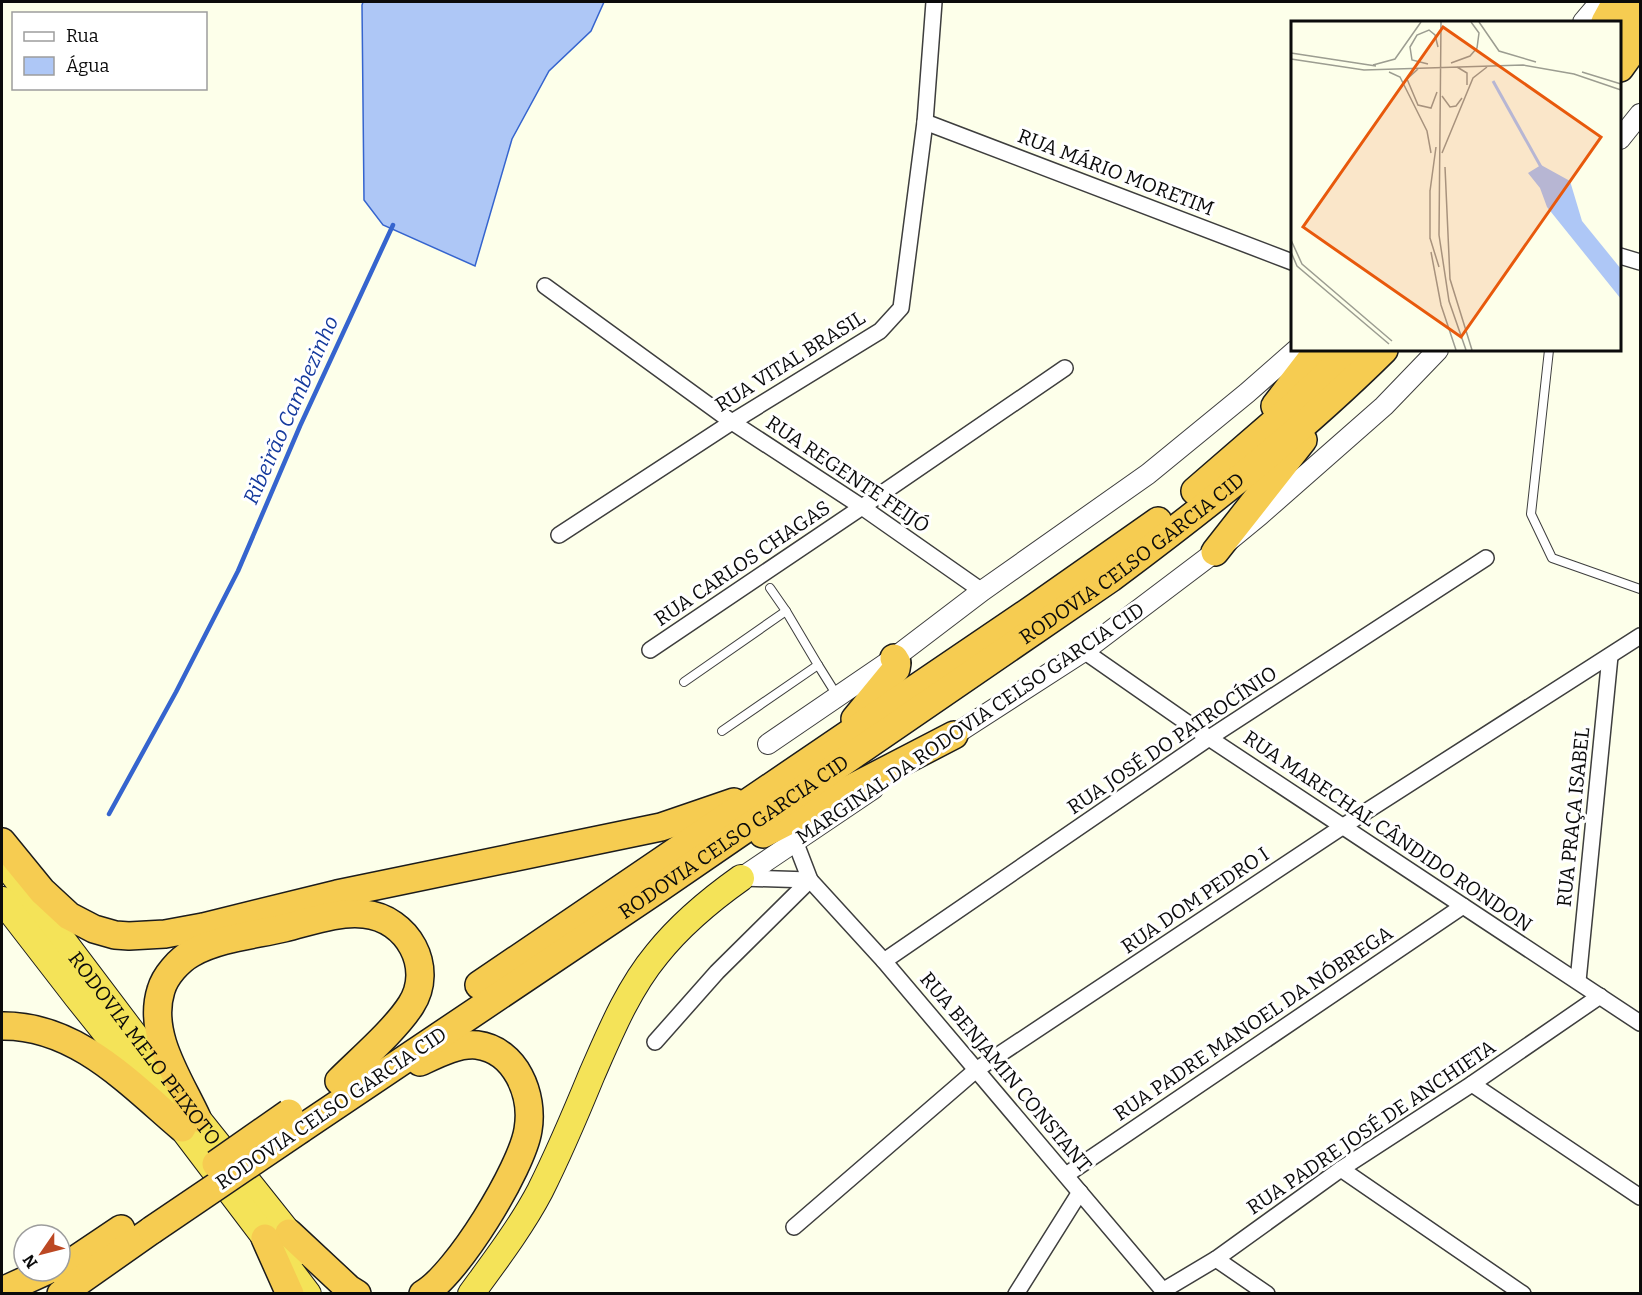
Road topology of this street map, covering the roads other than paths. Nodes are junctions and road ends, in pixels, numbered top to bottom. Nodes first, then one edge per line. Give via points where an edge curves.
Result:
1 (934, 2) edge
2 (1600, 2) edge
3 (1616, 2) edge
4 (1641, 4) edge
5 (1584, 21) edge
6 (1606, 21) edge
7 (1621, 33) edge
8 (1641, 40) edge
9 (1621, 67) edge
10 (1641, 114) edge
11 (925, 122) junction
12 (1621, 138) edge
13 (1621, 256) edge
14 (1291, 261) edge
15 (1641, 262) edge
16 (545, 286) dead end
17 (1295, 351) edge
18 (1317, 351) edge
19 (1351, 351) edge
20 (1383, 351) edge
21 (1437, 351) edge
22 (1549, 351) edge
23 (1065, 368) dead end
24 (1342, 389) junction
25 (732, 422) junction
26 (1239, 453) junction
27 (862, 507) junction
28 (559, 536) dead end
29 (1215, 552) junction
30 (1486, 558) dead end
31 (770, 588) dead end
32 (1641, 589) edge
33 (982, 591) junction
34 (786, 610) junction
35 (1641, 636) edge
36 (650, 650) dead end
37 (1084, 651) junction
38 (1610, 656) junction
39 (894, 658) junction
40 (818, 665) junction
41 (684, 682) dead end
42 (838, 697) junction
43 (722, 731) dead end
44 (954, 735) junction
45 (1209, 738) junction
46 (836, 743) junction
47 (768, 744) dead end
48 (766, 791) junction
49 (1345, 825) junction
50 (795, 841) junction
51 (2, 842) edge
52 (2, 857) edge
53 (741, 878) junction
54 (810, 880) junction
55 (658, 889) junction
56 (2, 900) edge
57 (1463, 906) junction
58 (884, 961) junction
59 (1578, 981) junction
60 (1600, 996) junction
61 (1641, 1023) edge
62 (2, 1026) edge
63 (655, 1042) dead end
64 (976, 1070) junction
65 (1472, 1084) junction
66 (344, 1088) junction
67 (190, 1123) junction
68 (1341, 1168) junction
69 (1066, 1175) junction
70 (1080, 1192) junction
71 (1641, 1197) edge
72 (147, 1223) junction
73 (794, 1227) dead end
74 (277, 1235) junction
75 (1216, 1259) junction
76 (72, 1262) edge
77 (20, 1283) edge
78 (40, 1283) edge
79 (2, 1291) edge
80 (1165, 1292) edge
81 (26, 1293) edge
82 (61, 1293) edge
83 (87, 1293) edge
84 (290, 1293) edge
85 (308, 1293) edge
86 (336, 1293) edge
87 (357, 1293) edge
88 (423, 1293) edge
89 (471, 1293) edge
90 (1016, 1293) edge
91 (1267, 1293) edge
92 (1522, 1293) edge

1 - 11 street, RUA VITAL BRASIL
2 - 5 street
3 - 6 highway
4 - 7 highway
8 - 9 highway
10 - 12 street
11 - 14 street, RUA MÁRIO MORETIM
11 - 25 street, RUA VITAL BRASIL via 901,308 880,331
13 - 15 street
16 - 25 street, RUA REGENTE FEIJÓ
17 - 33 street via 1148,474
18 - 26 highway
19 - 26 highway, RODOVIA CELSO GARCIA CID
20 - 24 highway, RODOVIA CELSO GARCIA CID
21 - 29 street, MARGINAL DA RODOVIA CELSO GARCIA CID via 1384,406
22 - 32 lane via 1531,514 1552,558
23 - 27 street, RUA CARLOS CHAGAS
24 - 29 highway
24 - 55 highway, RODOVIA CELSO GARCIA CID via 1184,524 1111,578
25 - 27 street, RUA REGENTE FEIJÓ
25 - 28 street, RUA VITAL BRASIL
26 - 46 highway, RODOVIA CELSO GARCIA CID via 1163,517
27 - 33 street, RUA REGENTE FEIJÓ
27 - 36 street, RUA CARLOS CHAGAS
29 - 37 street, MARGINAL DA RODOVIA CELSO GARCIA CID
30 - 45 street, RUA JOSÉ DO PATROCÍNIO
31 - 34 lane
33 - 39 street
34 - 40 lane
34 - 41 lane
35 - 38 street, RUA DOM PEDRO I
37 - 44 street, MARGINAL DA RODOVIA CELSO GARCIA CID
37 - 45 street, RUA MARECHAL CÂNDIDO RONDON
38 - 49 street, RUA DOM PEDRO I
38 - 59 street, RUA PRAÇA ISABEL
39 - 42 street
39 - 46 highway via 896,669
40 - 42 lane
40 - 43 lane
42 - 47 street
44 - 50 street, MARGINAL DA RODOVIA CELSO GARCIA CID
44 - 55 highway
45 - 49 street, RUA MARECHAL CÂNDIDO RONDON
45 - 58 street, RUA JOSÉ DO PATROCÍNIO
46 - 48 highway, RODOVIA CELSO GARCIA CID
48 - 51 highway via 661,827 165,934 114,935 82,924 51,899
48 - 66 highway, RODOVIA CELSO GARCIA CID
49 - 57 street, RUA MARECHAL CÂNDIDO RONDON
49 - 64 street, RUA DOM PEDRO I
50 - 53 street, MARGINAL DA RODOVIA CELSO GARCIA CID
50 - 54 street, RUA BENJAMIN CONSTANT
52 - 67 highway, RODOVIA MELO PEIXOTO
53 - 54 street
53 - 89 highway via 684,924 638,980 539,1193
54 - 58 street, RUA BENJAMIN CONSTANT
54 - 63 street via 717,972
55 - 66 highway, RODOVIA CELSO GARCIA CID
56 - 67 highway, RODOVIA MELO PEIXOTO via 76,997
57 - 59 street, RUA MARECHAL CÂNDIDO RONDON
57 - 69 street, RUA PADRE MANOEL DA NÓBREGA
58 - 64 street, RUA BENJAMIN CONSTANT
59 - 60 street, RUA MARECHAL CÂNDIDO RONDON
60 - 61 street, RUA MARECHAL CÂNDIDO RONDON
60 - 65 street, RUA PADRE JOSÉ DE ANCHIETA
62 - 67 highway via 48,1032 76,1045
64 - 69 street, RUA BENJAMIN CONSTANT
64 - 73 street, RUA DOM PEDRO I
65 - 68 street, RUA PADRE JOSÉ DE ANCHIETA
65 - 71 street
66 - 67 highway via 411,1005 421,970 407,937 389,922 365,914 338,915 214,944 190,953 175,966 161,988 157,1022
66 - 72 highway, RODOVIA CELSO GARCIA CID, bridge
66 - 88 highway via 455,1047 476,1045 503,1056 514,1066 524,1086 529,1108 528,1131 515,1168 469,1245 446,1275
67 - 74 highway, RODOVIA MELO PEIXOTO
68 - 75 street, RUA PADRE JOSÉ DE ANCHIETA
68 - 92 street
69 - 70 street, RUA BENJAMIN CONSTANT
70 - 80 street, RUA BENJAMIN CONSTANT
70 - 90 street
72 - 76 highway, RODOVIA CELSO GARCIA CID
72 - 82 highway, RODOVIA CELSO GARCIA CID
72 - 83 highway
74 - 84 highway
74 - 85 highway, RODOVIA MELO PEIXOTO
74 - 86 highway, RODOVIA MELO PEIXOTO
74 - 87 highway
75 - 80 street, RUA PADRE JOSÉ DE ANCHIETA
75 - 91 street
77 - 79 highway
78 - 81 highway, RODOVIA CELSO GARCIA CID

